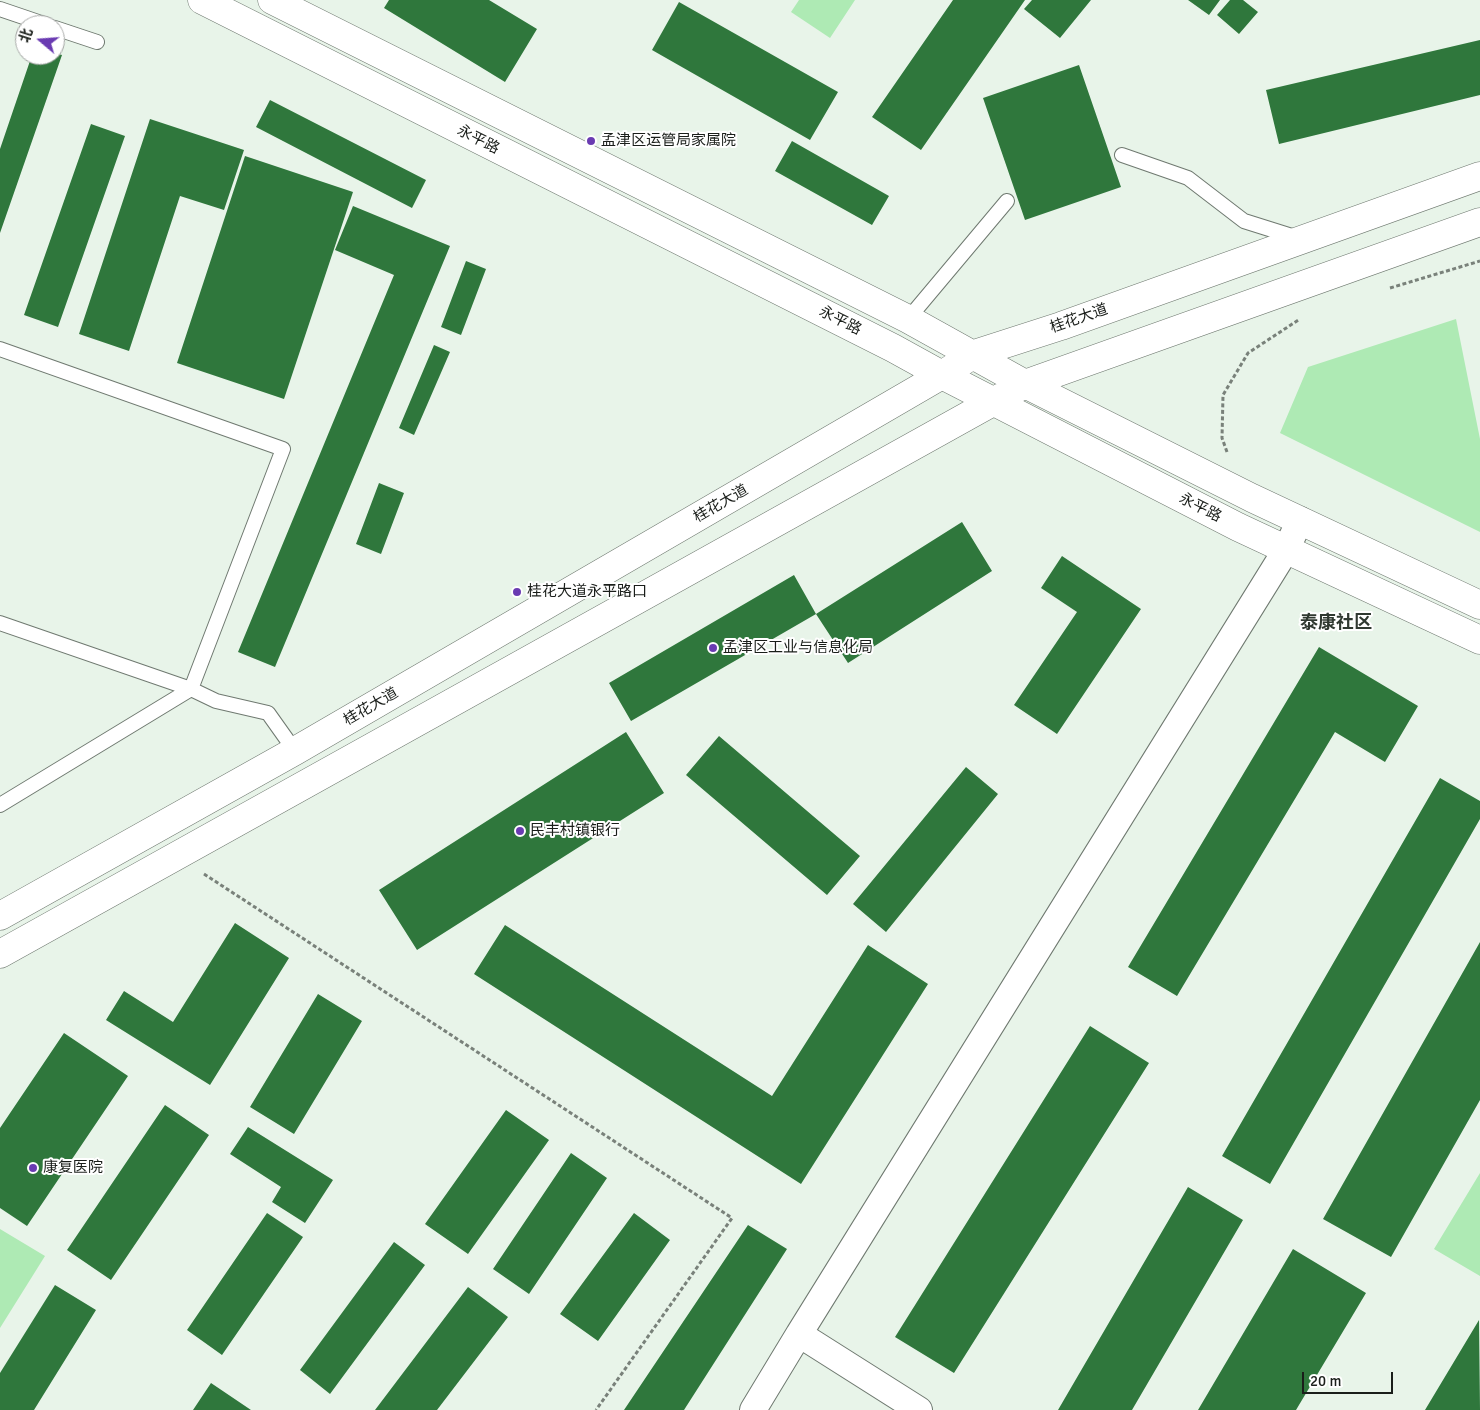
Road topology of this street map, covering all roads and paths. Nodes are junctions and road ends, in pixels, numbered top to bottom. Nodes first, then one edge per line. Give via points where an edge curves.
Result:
1 (202, 0) edge
2 (272, 0) edge
3 (0, 9) edge
4 (18, 15) edge
5 (65, 31) edge
6 (97, 42) dead end
7 (1122, 155) dead end
8 (1480, 176) edge
9 (1007, 201) dead end
10 (1480, 222) edge
11 (1301, 239) junction
12 (1480, 261) edge
13 (1388, 288) dead end
14 (1306, 315) dead end
15 (908, 319) junction
16 (0, 349) edge
17 (974, 354) junction
18 (942, 375) junction
19 (1025, 384) junction
20 (995, 402) junction
21 (1228, 455) dead end
22 (1300, 520) junction
23 (1286, 550) junction
24 (1480, 605) edge
25 (0, 623) edge
26 (1480, 640) edge
27 (191, 689) junction
28 (295, 751) junction
29 (0, 806) edge
30 (177, 856) junction
31 (0, 916) edge
32 (0, 954) edge
33 (799, 1334) junction
34 (596, 1410) edge
35 (753, 1410) edge
36 (919, 1410) edge

1 - 18 main road, 永平路
2 - 15 main road
3 - 4 lane
5 - 6 lane
7 - 11 lane via 1188,178 1244,221
8 - 11 main road, 桂花大道
9 - 15 lane
10 - 19 main road
11 - 17 main road, 桂花大道
12 - 13 path
14 - 21 path via 1248,353 1222,394 1222,438
15 - 17 main road
16 - 27 lane via 283,449
17 - 18 main road, 桂花大道
17 - 19 main road
18 - 20 main road, 永平路
18 - 28 main road, 桂花大道
19 - 20 main road
19 - 22 main road
20 - 23 main road, 永平路
20 - 30 main road
22 - 23 street
22 - 24 main road
23 - 26 main road, 永平路
23 - 33 street
25 - 27 lane
27 - 28 lane via 216,701 268,714
27 - 29 lane
28 - 31 main road, 桂花大道
30 - 32 main road
30 - 34 path via 732,1218
33 - 35 street
33 - 36 street

